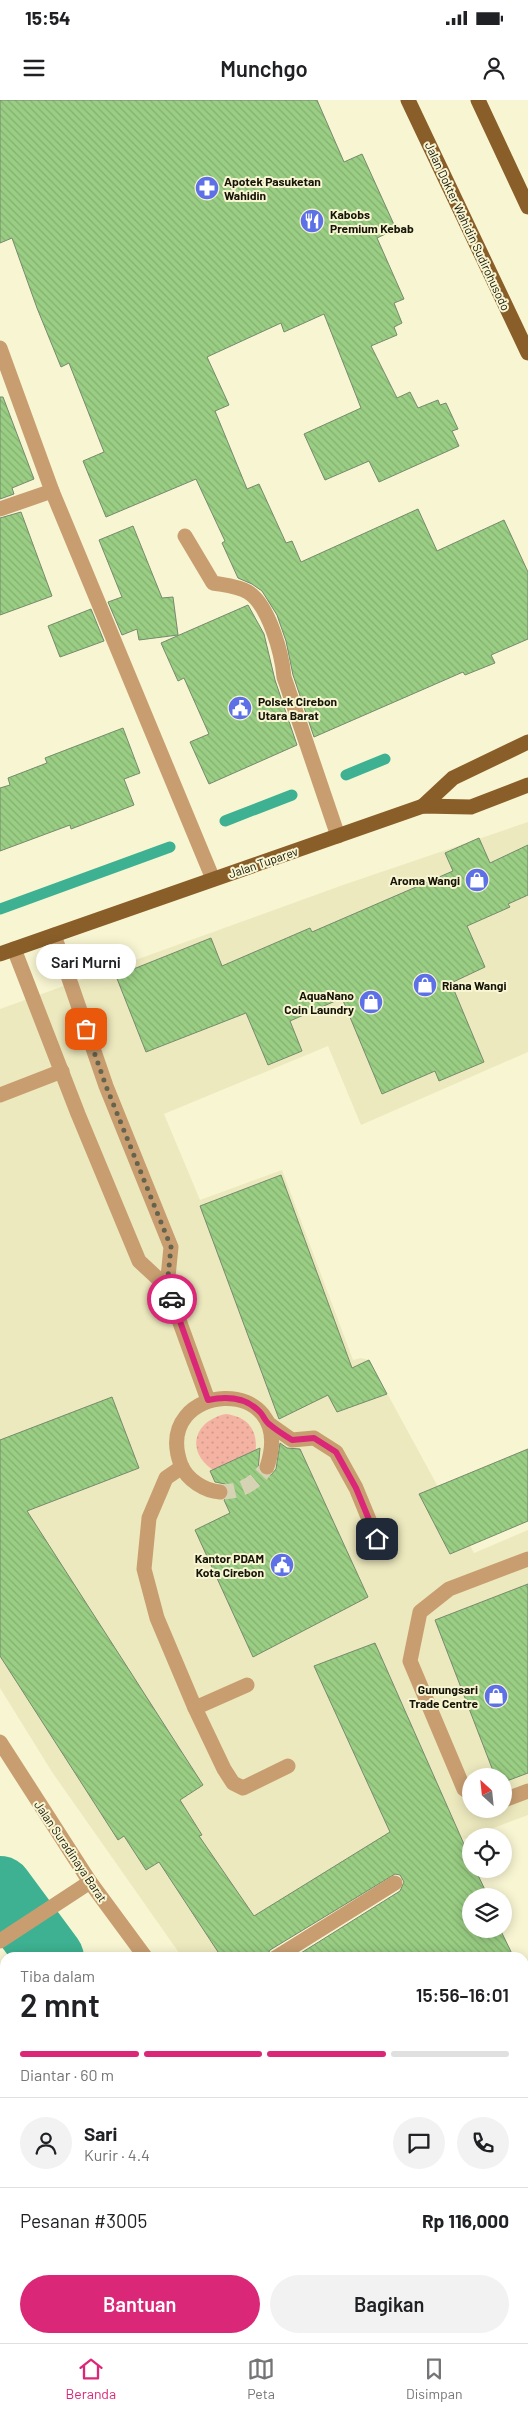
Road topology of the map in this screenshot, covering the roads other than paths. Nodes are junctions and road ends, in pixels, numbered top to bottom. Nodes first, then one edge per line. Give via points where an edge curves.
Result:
1 (408, 100) edge
2 (478, 100) edge
3 (528, 207) edge
4 (0, 348) edge
5 (528, 353) edge
6 (52, 491) junction
7 (0, 509) edge
8 (185, 536) dead end
9 (528, 742) edge
10 (528, 785) edge
11 (423, 806) junction
12 (338, 836) junction
13 (213, 879) junction
14 (54, 935) junction
15 (7, 952) edge
16 (62, 1071) junction
17 (0, 1095) edge
18 (167, 1287) junction
19 (208, 1400) junction
20 (268, 1423) junction
21 (182, 1467) junction
22 (267, 1467) tunnel mouth
23 (220, 1492) tunnel mouth
24 (377, 1539) dead end
25 (528, 1559) edge
26 (247, 1685) dead end
27 (195, 1708) junction
28 (0, 1742) edge
29 (288, 1766) dead end
30 (462, 1784) edge
31 (528, 1791) edge
32 (512, 1797) edge
33 (395, 1883) dead end
34 (88, 1884) junction
35 (0, 1941) edge
36 (141, 1952) edge
37 (285, 1952) edge

1 - 5 main road, Jalan Dokter Wahidin Sudirohusodo
2 - 3 main road
4 - 6 street
6 - 7 street
6 - 13 street
8 - 12 street via 213,583 248,592 262,608 282,655 284,677
9 - 11 main road via 453,778
10 - 11 main road, Jalan Tuparev via 471,807
11 - 12 main road, Jalan Tuparev
12 - 13 main road, Jalan Tuparev
13 - 14 main road, Jalan Tuparev
14 - 15 main road, Jalan Tuparev
14 - 18 street via 106,1086 171,1247
15 - 16 street
16 - 17 street
16 - 18 street via 139,1261
18 - 19 street
19 - 20 street via 236,1398 260,1412
19 - 21 street via 197,1407 181,1428 177,1441
20 - 22 street via 272,1452
20 - 24 street via 292,1440 314,1438 336,1452 356,1488
21 - 23 street via 204,1488
21 - 27 street via 166,1478 149,1518 144,1569 157,1618
25 - 30 street via 449,1589 420,1612 410,1661
26 - 27 street
27 - 29 street via 233,1783 243,1788
28 - 34 street, Jalan Suradinaya Barat
31 - 32 street
33 - 37 street
34 - 35 street
34 - 36 street, Jalan Suradinaya Barat

